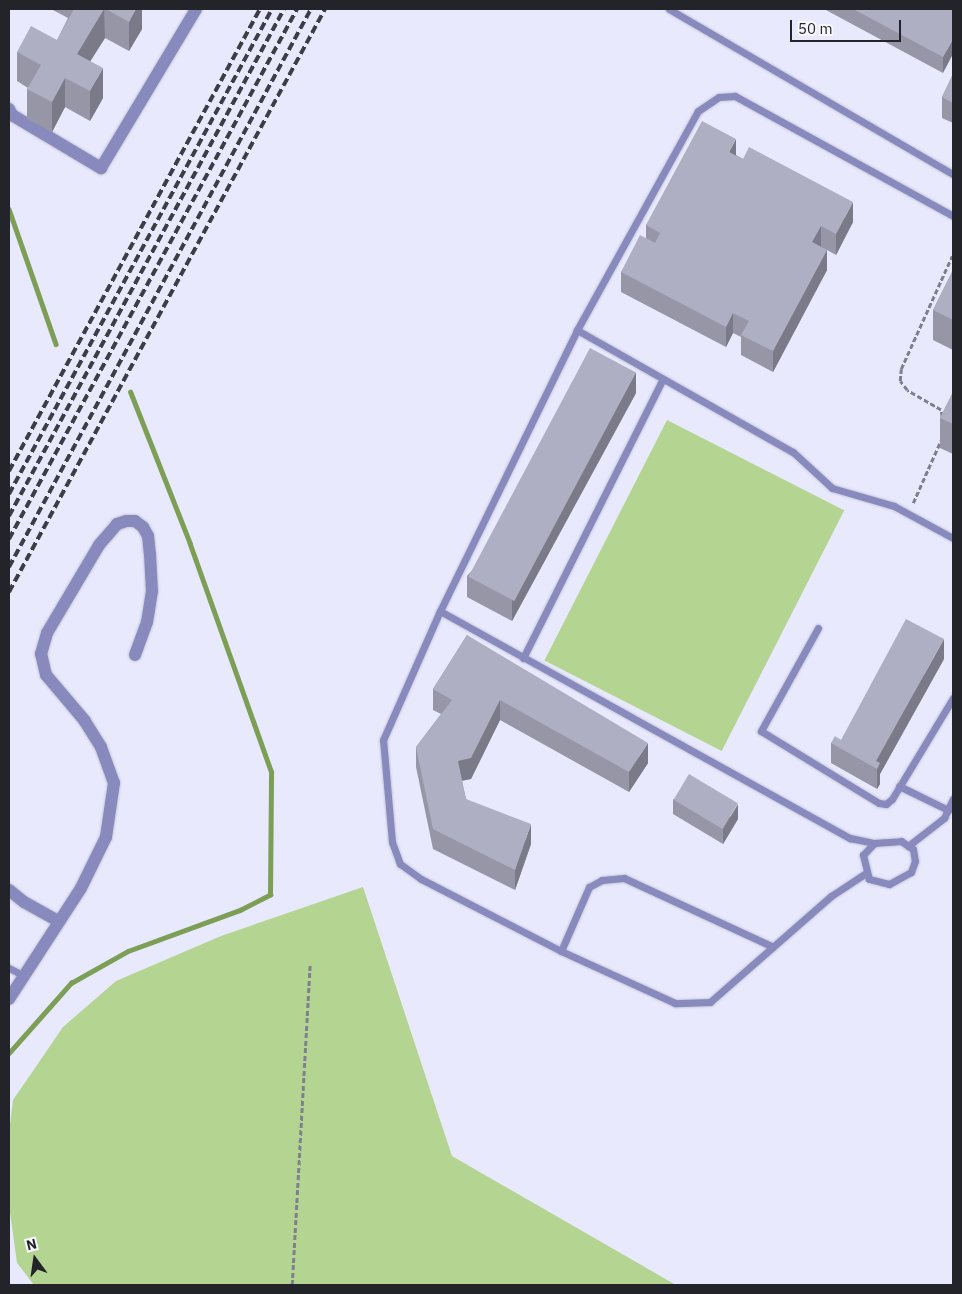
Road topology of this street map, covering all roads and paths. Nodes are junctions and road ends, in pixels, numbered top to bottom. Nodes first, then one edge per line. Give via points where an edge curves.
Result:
1 (196, 9) edge
2 (668, 9) edge
3 (9, 109) edge
4 (953, 174) edge
5 (953, 216) edge
6 (952, 256) dead end
7 (577, 330) junction
8 (662, 381) junction
9 (943, 424) edge
10 (942, 432) edge
11 (908, 514) junction
12 (953, 538) edge
13 (440, 611) junction
14 (818, 628) dead end
15 (135, 655) dead end
16 (523, 658) junction
17 (953, 698) edge
18 (899, 786) junction
19 (953, 799) edge
20 (948, 810) junction
21 (874, 844) junction
22 (908, 846) junction
23 (866, 873) junction
24 (9, 890) edge
25 (58, 921) junction
26 (773, 947) junction
27 (561, 951) junction
28 (310, 966) dead end
29 (9, 968) edge
30 (23, 975) junction
31 (9, 1000) edge
32 (292, 1285) edge

1 - 3 street via 101,168 12,115
2 - 4 lane
5 - 7 lane via 735,96 719,97 698,111
6 - 9 path via 902,369 900,381 907,390 941,410
7 - 8 lane
7 - 13 lane
8 - 11 lane via 793,452 832,488 894,506
8 - 16 lane
10 - 11 path via 937,452
11 - 12 lane
13 - 16 lane
13 - 27 lane via 383,740 392,842 400,864 421,879
14 - 18 lane via 761,732 879,803 886,804 892,799
15 - 25 street via 147,622 152,591 150,554 144,527 135,521 126,521 117,524 99,545 47,633 41,654 46,675 85,721 101,747 114,783 106,837 81,888
16 - 21 lane via 850,838
17 - 18 lane
18 - 20 lane
19 - 20 lane
20 - 22 lane via 944,818
21 - 22 lane via 901,840
21 - 23 lane via 863,855
22 - 23 lane via 913,849 916,861 911,872 901,880 877,883
23 - 26 lane via 831,896
24 - 25 street
25 - 30 street
26 - 27 lane via 710,1002 675,1003
26 - 27 lane via 624,878 602,880 589,887
28 - 32 path
29 - 30 lane
30 - 31 street

